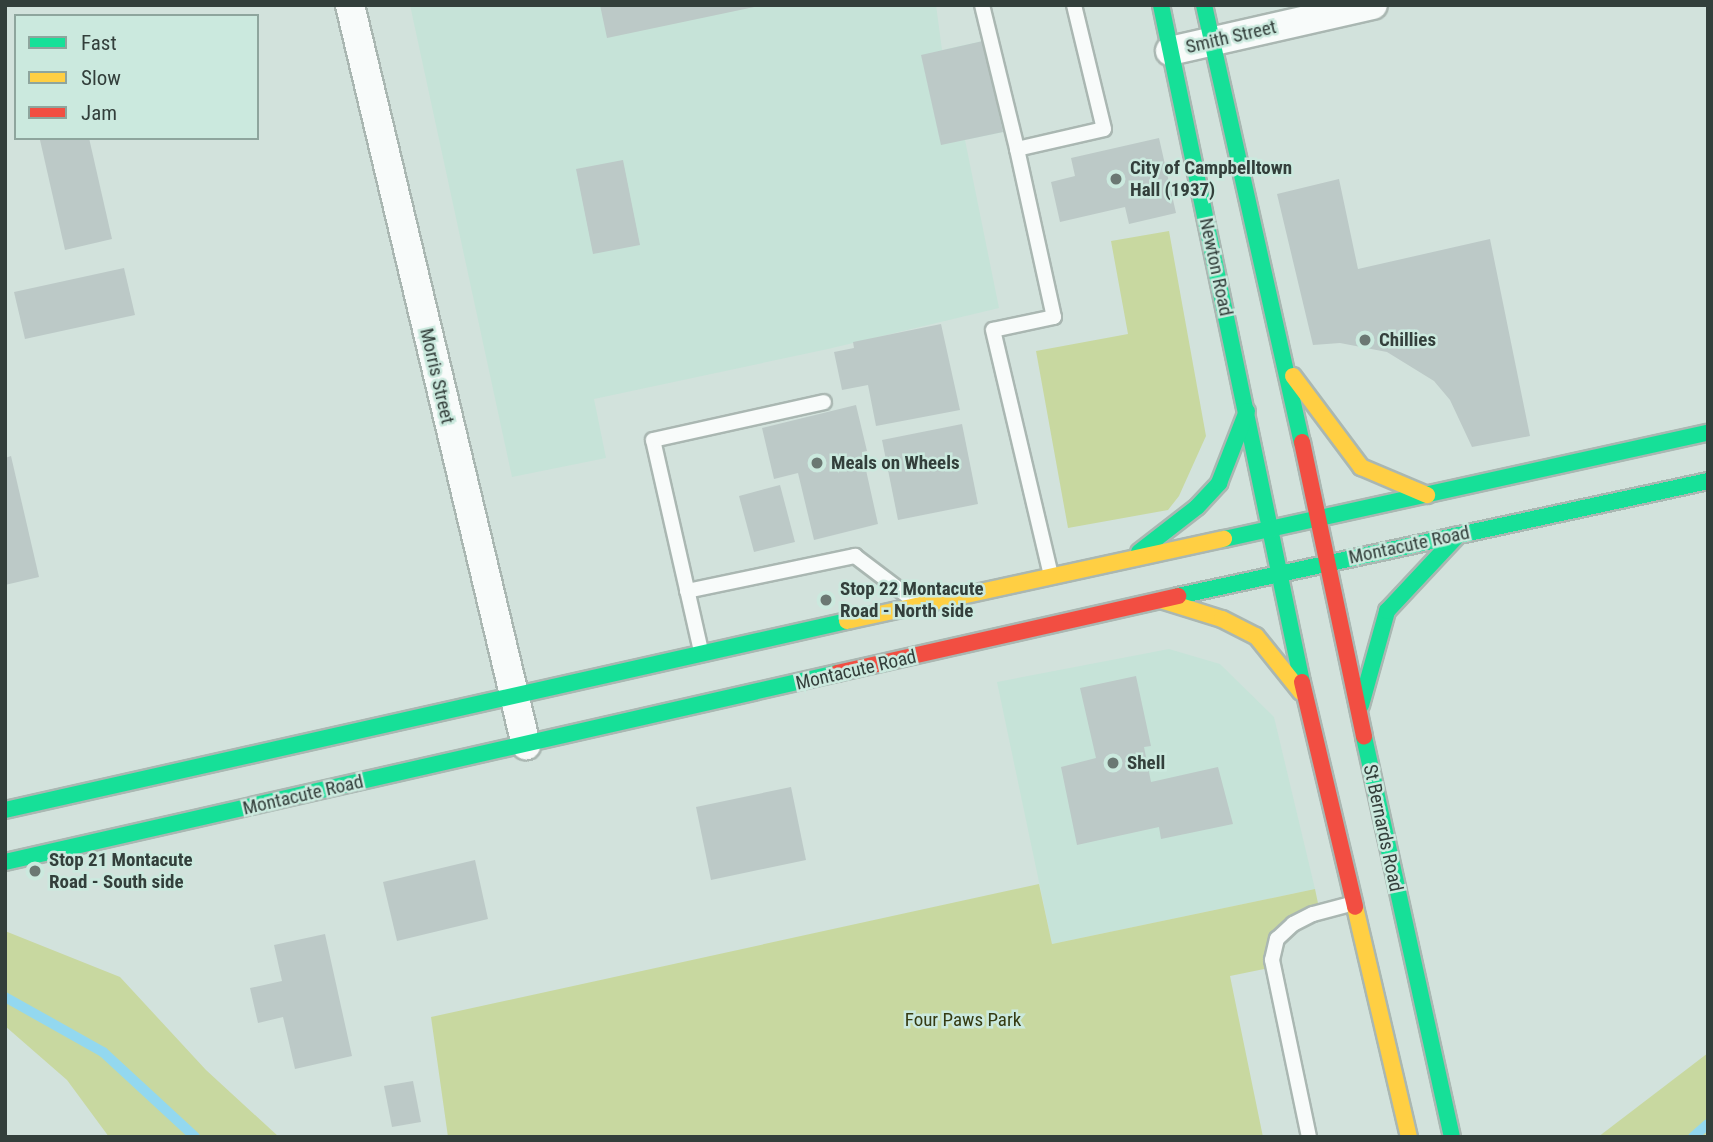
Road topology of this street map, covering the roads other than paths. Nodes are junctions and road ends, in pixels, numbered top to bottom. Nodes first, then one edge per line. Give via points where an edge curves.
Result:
1 (350, 5) edge
2 (982, 5) edge
3 (1074, 5) edge
4 (1161, 5) edge
5 (1204, 5) edge
6 (1373, 5) edge
7 (1212, 41) junction
8 (1170, 51) junction
9 (1017, 149) junction
10 (1284, 363) junction
11 (824, 402) dead end
12 (1247, 411) junction
13 (1708, 433) edge
14 (1708, 481) edge
15 (1427, 495) junction
16 (1318, 518) junction
17 (1272, 528) junction
18 (1458, 535) junction
19 (1129, 559) junction
20 (1329, 562) junction
21 (1279, 573) junction
22 (1051, 576) junction
23 (687, 591) junction
24 (1161, 600) junction
25 (919, 605) junction
26 (701, 653) junction
27 (512, 694) junction
28 (1305, 696) junction
29 (1359, 715) junction
30 (526, 745) junction
31 (5, 810) edge
32 (5, 862) edge
33 (1354, 904) junction
34 (1309, 1137) edge
35 (1409, 1137) edge
36 (1452, 1137) edge

1 - 27 street, Morris Street
2 - 9 lane
3 - 9 lane via 1104,129
4 - 8 main road, Newton Road
5 - 7 main road
6 - 7 street, Smith Street
7 - 8 street, Smith Street
7 - 10 main road
8 - 12 main road, Newton Road
9 - 22 lane via 1054,317 993,330
10 - 15 main road via 1361,467
10 - 16 main road
11 - 23 lane via 653,440
12 - 17 main road, Newton Road
12 - 19 main road via 1219,483 1197,507
13 - 15 main road
14 - 18 main road, Montacute Road
15 - 16 main road
16 - 17 main road
16 - 20 main road, St Bernards Road
17 - 19 main road
17 - 21 main road
18 - 20 main road, Montacute Road
18 - 29 main road via 1387,611
19 - 22 main road
20 - 21 main road, Montacute Road
20 - 29 main road, St Bernards Road
21 - 24 main road, Montacute Road
21 - 28 main road
22 - 25 main road
23 - 25 lane via 855,556
23 - 26 lane
24 - 28 main road via 1256,636
24 - 30 main road, Montacute Road
25 - 26 main road
26 - 27 main road
27 - 30 street, Morris Street
27 - 31 main road
28 - 33 main road
29 - 36 main road, St Bernards Road
30 - 32 main road, Montacute Road
33 - 34 lane via 1293,924 1277,939 1272,960
33 - 35 main road

